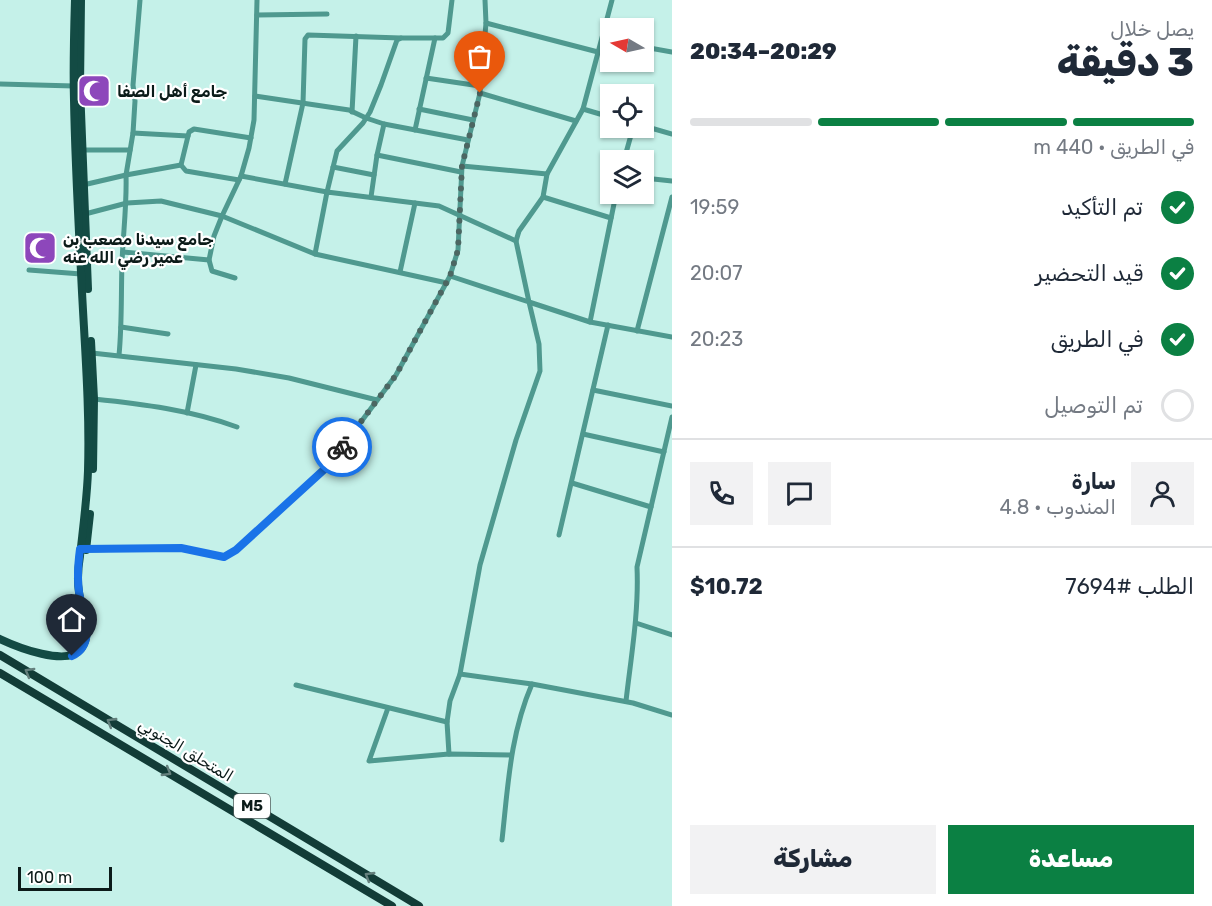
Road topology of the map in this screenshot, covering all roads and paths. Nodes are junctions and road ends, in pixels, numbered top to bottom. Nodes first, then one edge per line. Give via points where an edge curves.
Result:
1 (75, 0) edge
2 (81, 0) edge
3 (140, 0) edge
4 (258, 0) edge
5 (452, 0) edge
6 (485, 0) edge
7 (612, 0) edge
8 (327, 14) dead end
9 (257, 15) junction
10 (607, 18) edge
11 (486, 23) junction
12 (356, 36) junction
13 (401, 38) junction
14 (435, 38) junction
15 (600, 45) edge
16 (654, 48) edge
17 (598, 52) junction
18 (672, 52) edge
19 (426, 78) junction
20 (0, 84) edge
21 (74, 86) junction
22 (480, 90) junction
23 (255, 96) junction
24 (303, 103) junction
25 (419, 109) junction
26 (583, 109) junction
27 (352, 112) junction
28 (600, 114) edge
29 (366, 118) junction
30 (473, 120) junction
31 (576, 121) junction
32 (384, 124) junction
33 (654, 129) edge
34 (415, 130) junction
35 (133, 133) junction
36 (672, 134) edge
37 (188, 136) junction
38 (251, 138) junction
39 (468, 140) junction
40 (82, 150) junction
41 (130, 150) junction
42 (377, 155) junction
43 (181, 165) junction
44 (333, 167) junction
45 (461, 169) junction
46 (547, 174) junction
47 (126, 175) junction
48 (374, 175) junction
49 (240, 178) junction
50 (654, 179) edge
51 (672, 182) edge
52 (285, 184) junction
53 (83, 185) junction
54 (327, 192) junction
55 (371, 197) junction
56 (543, 197) junction
57 (672, 197) edge
58 (127, 203) junction
59 (415, 203) junction
60 (614, 204) edge
61 (85, 214) junction
62 (459, 215) junction
63 (222, 216) junction
64 (611, 218) junction
65 (516, 242) junction
66 (123, 252) junction
67 (315, 254) junction
68 (209, 260) junction
69 (29, 270) dead end
70 (400, 272) junction
71 (81, 274) junction
72 (450, 276) junction
73 (235, 278) dead end
74 (447, 282) junction
75 (530, 302) junction
76 (590, 322) junction
77 (608, 325) junction
78 (121, 327) junction
79 (637, 331) junction
80 (168, 334) dead end
81 (672, 337) edge
82 (92, 353) junction
83 (119, 355) junction
84 (196, 365) junction
85 (593, 390) junction
86 (94, 399) junction
87 (377, 400) junction
88 (672, 406) edge
89 (187, 413) junction
90 (672, 417) edge
91 (237, 427) dead end
92 (583, 434) junction
93 (669, 444) edge
94 (664, 452) junction
95 (572, 483) junction
96 (651, 507) junction
97 (559, 535) dead end
98 (83, 550) junction
99 (636, 623) junction
100 (672, 635) edge
101 (0, 639) edge
102 (0, 656) edge
103 (0, 673) edge
104 (460, 674) junction
105 (532, 684) junction
106 (296, 685) dead end
107 (626, 701) junction
108 (388, 708) junction
109 (672, 716) edge
110 (447, 722) junction
111 (449, 754) junction
112 (511, 755) junction
113 (502, 840) dead end
114 (392, 906) edge
115 (419, 906) edge

1 - 21 main road
2 - 40 main road
3 - 35 street
4 - 9 street
5 - 14 street via 448,33
6 - 11 street
7 - 10 street
8 - 9 street
9 - 23 street
11 - 17 street
11 - 22 street
12 - 13 street
12 - 24 street via 308,35
12 - 27 street
13 - 14 street
13 - 29 street
14 - 19 street
15 - 17 street
16 - 18 street
17 - 26 street
19 - 22 street
19 - 25 street
20 - 21 street
21 - 71 main road
22 - 30 street
22 - 31 street
23 - 24 street
23 - 38 street
24 - 27 street
24 - 52 street
25 - 30 street
25 - 34 street
26 - 28 street
26 - 31 street
27 - 29 street
29 - 32 street
29 - 44 street via 337,150
30 - 39 street
31 - 46 street
32 - 34 street
32 - 42 street
33 - 36 street
34 - 39 street
35 - 37 street
35 - 41 street
37 - 38 street via 194,129
37 - 43 street
38 - 49 street
39 - 45 street
40 - 41 street
40 - 53 main road
41 - 47 street
42 - 45 street
42 - 48 street
43 - 47 street
43 - 49 street via 186,171
44 - 48 street
44 - 54 street
45 - 46 street
45 - 62 street
46 - 56 street
47 - 53 street
47 - 58 street
48 - 55 street
49 - 52 street
49 - 63 street
50 - 51 street
52 - 54 street
53 - 61 main road
54 - 55 street
54 - 67 street
55 - 59 street
56 - 64 street
56 - 65 street via 519,231
57 - 79 street
58 - 61 street
58 - 63 street via 161,201
58 - 66 street
59 - 62 street via 439,206
59 - 70 street
60 - 64 street
61 - 82 main road
62 - 65 street
62 - 72 street via 458,250
63 - 67 street
63 - 68 street
64 - 76 street
65 - 75 street
66 - 68 street
66 - 78 street
67 - 70 street
68 - 73 street via 212,271
69 - 71 street
70 - 74 street
71 - 98 main road via 88,470
72 - 74 street
72 - 75 street
74 - 87 street via 396,375
75 - 76 street
75 - 104 street via 540,371 480,565
76 - 77 street
77 - 79 street
77 - 85 street
78 - 80 street
78 - 83 street
79 - 81 street
82 - 83 street
82 - 86 main road
83 - 84 street
84 - 87 street via 289,378
84 - 89 street
85 - 88 street
85 - 92 street
86 - 89 street
86 - 98 main road via 91,503
87 - 98 street via 328,466 224,557 181,548
89 - 91 street
90 - 93 street
92 - 94 street
92 - 95 street
93 - 94 street
94 - 96 street
95 - 96 street
95 - 97 street
96 - 99 street via 637,567
98 - 101 main road via 79,590 87,625 81,649 72,656 60,657
99 - 100 street
99 - 107 street
115 -> 102 highway, المتحلق الجنوبي / M5
103 -> 114 highway, المتحلق الجنوبي / M5
104 - 105 street
104 - 110 street
105 - 107 street
105 - 112 street
106 - 108 street
107 - 109 street
108 - 110 street
108 - 111 street via 369,762
110 - 111 street
111 - 112 street
112 - 113 street

